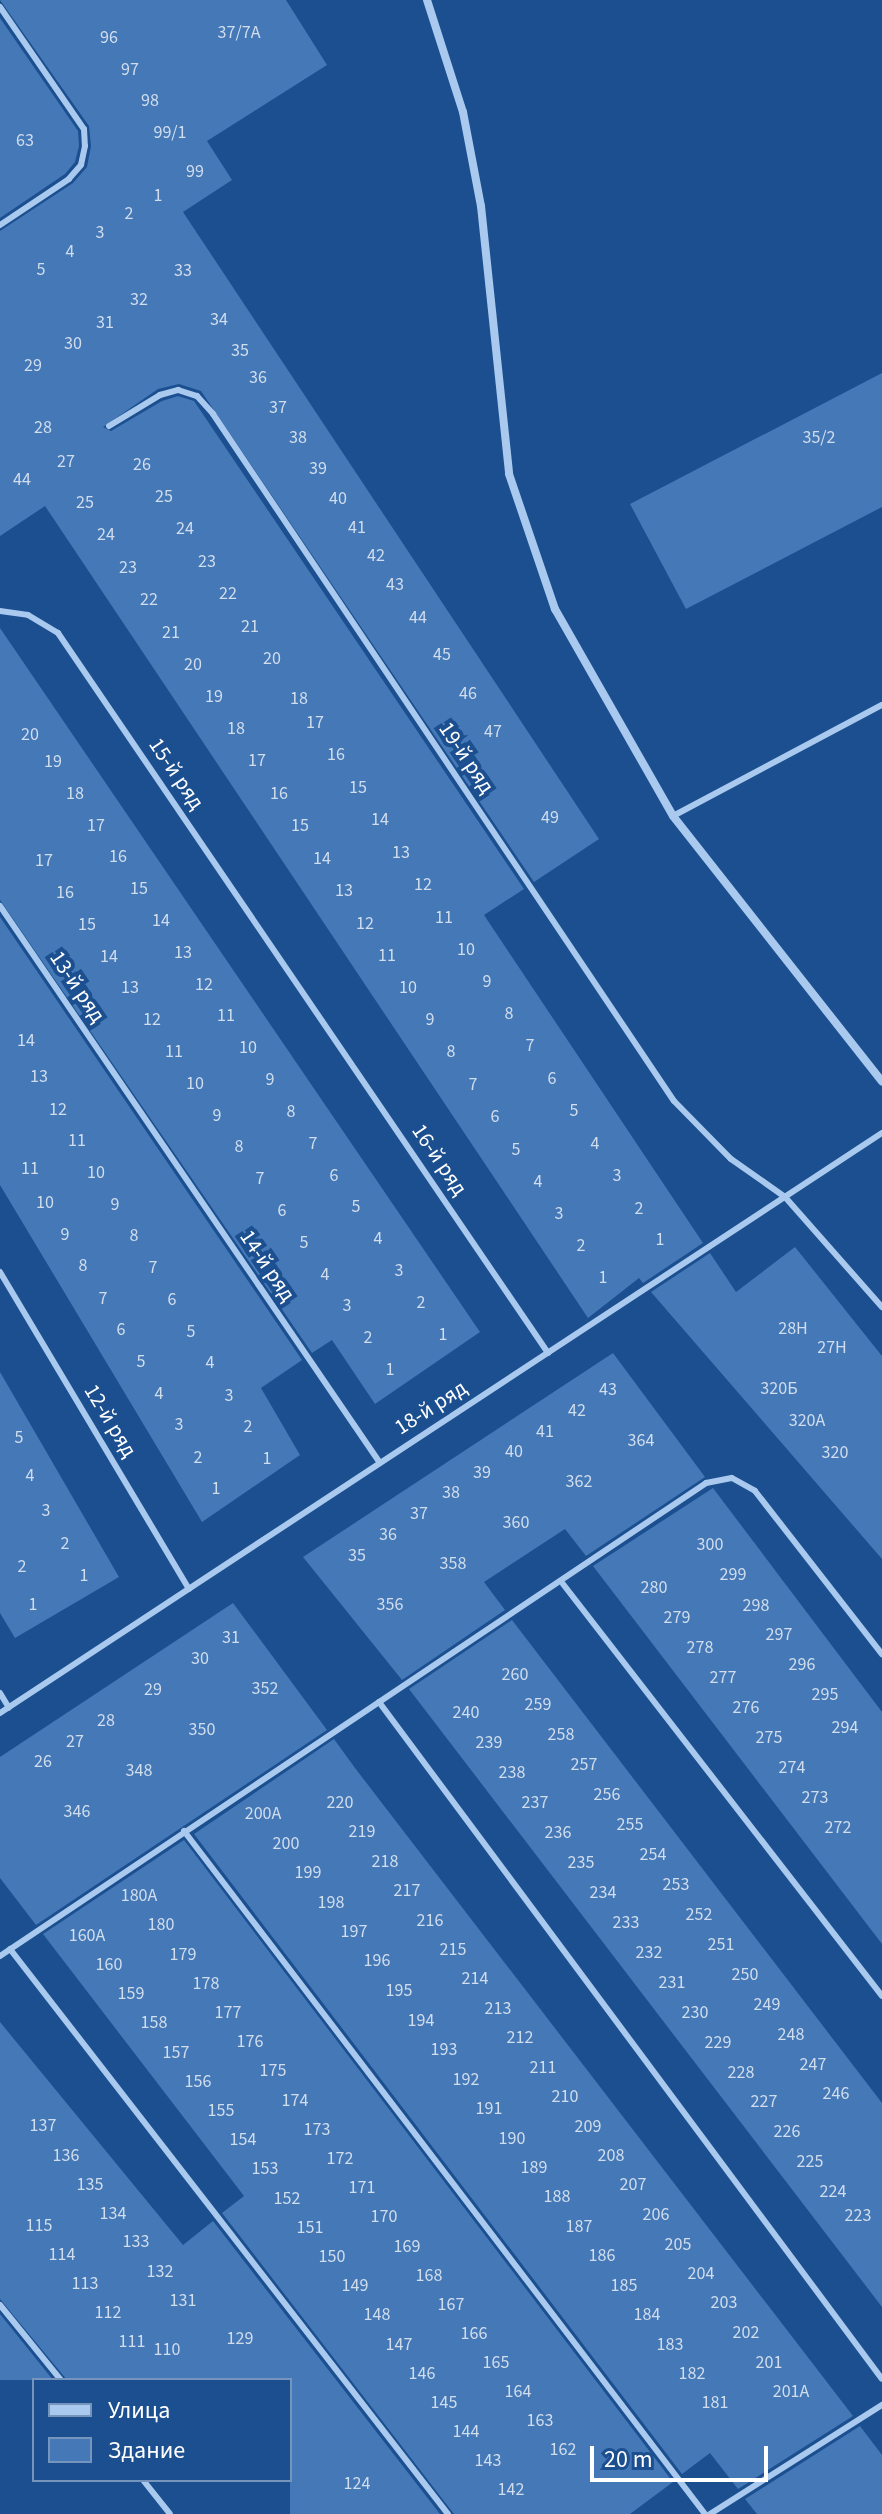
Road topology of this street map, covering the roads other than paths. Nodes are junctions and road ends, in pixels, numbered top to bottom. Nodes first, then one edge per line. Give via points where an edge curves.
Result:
1 (427, 0) edge
2 (0, 7) edge
3 (0, 225) edge
4 (109, 426) dead end
5 (0, 611) edge
6 (882, 705) edge
7 (673, 816) junction
8 (0, 906) edge
9 (300, 988) joint
10 (882, 1082) edge
11 (124, 1089) joint
12 (882, 1133) edge
13 (785, 1197) junction
14 (0, 1272) edge
15 (882, 1307) edge
16 (548, 1353) junction
17 (380, 1463) junction
18 (563, 1584) junction
19 (189, 1589) junction
20 (882, 1654) edge
21 (0, 1693) edge
22 (379, 1702) junction
23 (9, 1708) junction
24 (0, 1713) edge
25 (184, 1831) junction
26 (10, 1949) junction
27 (0, 1956) edge
28 (882, 1996) edge
29 (0, 2305) edge
30 (59, 2378) edge
31 (882, 2379) edge
32 (882, 2405) edge
33 (145, 2482) edge
34 (170, 2514) edge
35 (448, 2514) edge
36 (708, 2514) edge

1 - 7 street via 463,112 481,206 509,474 555,609
2 - 3 lane via 84,129 85,146 81,165 69,179
4 - 13 lane, 19-й ряд via 178,390 197,396 213,414 674,1101 731,1159
5 - 9 lane, 15-й ряд via 28,615 58,633
6 - 7 lane
7 - 10 street
8 - 11 lane, 13-й ряд
9 - 16 lane, 16-й ряд
11 - 17 lane, 14-й ряд
12 - 13 lane, 18-й ряд
13 - 15 lane
13 - 16 lane, 18-й ряд
14 - 19 lane, 12-й ряд
16 - 17 lane, 18-й ряд
17 - 19 lane, 18-й ряд
18 - 20 lane via 706,1483 732,1478 755,1491
18 - 22 lane
18 - 28 lane
19 - 23 lane, 18-й ряд
21 - 23 lane
22 - 25 lane
22 - 31 lane
23 - 24 lane, 18-й ряд
25 - 26 lane
25 - 36 lane
26 - 27 lane
26 - 35 lane
29 - 30 lane
32 - 36 lane
33 - 34 lane

